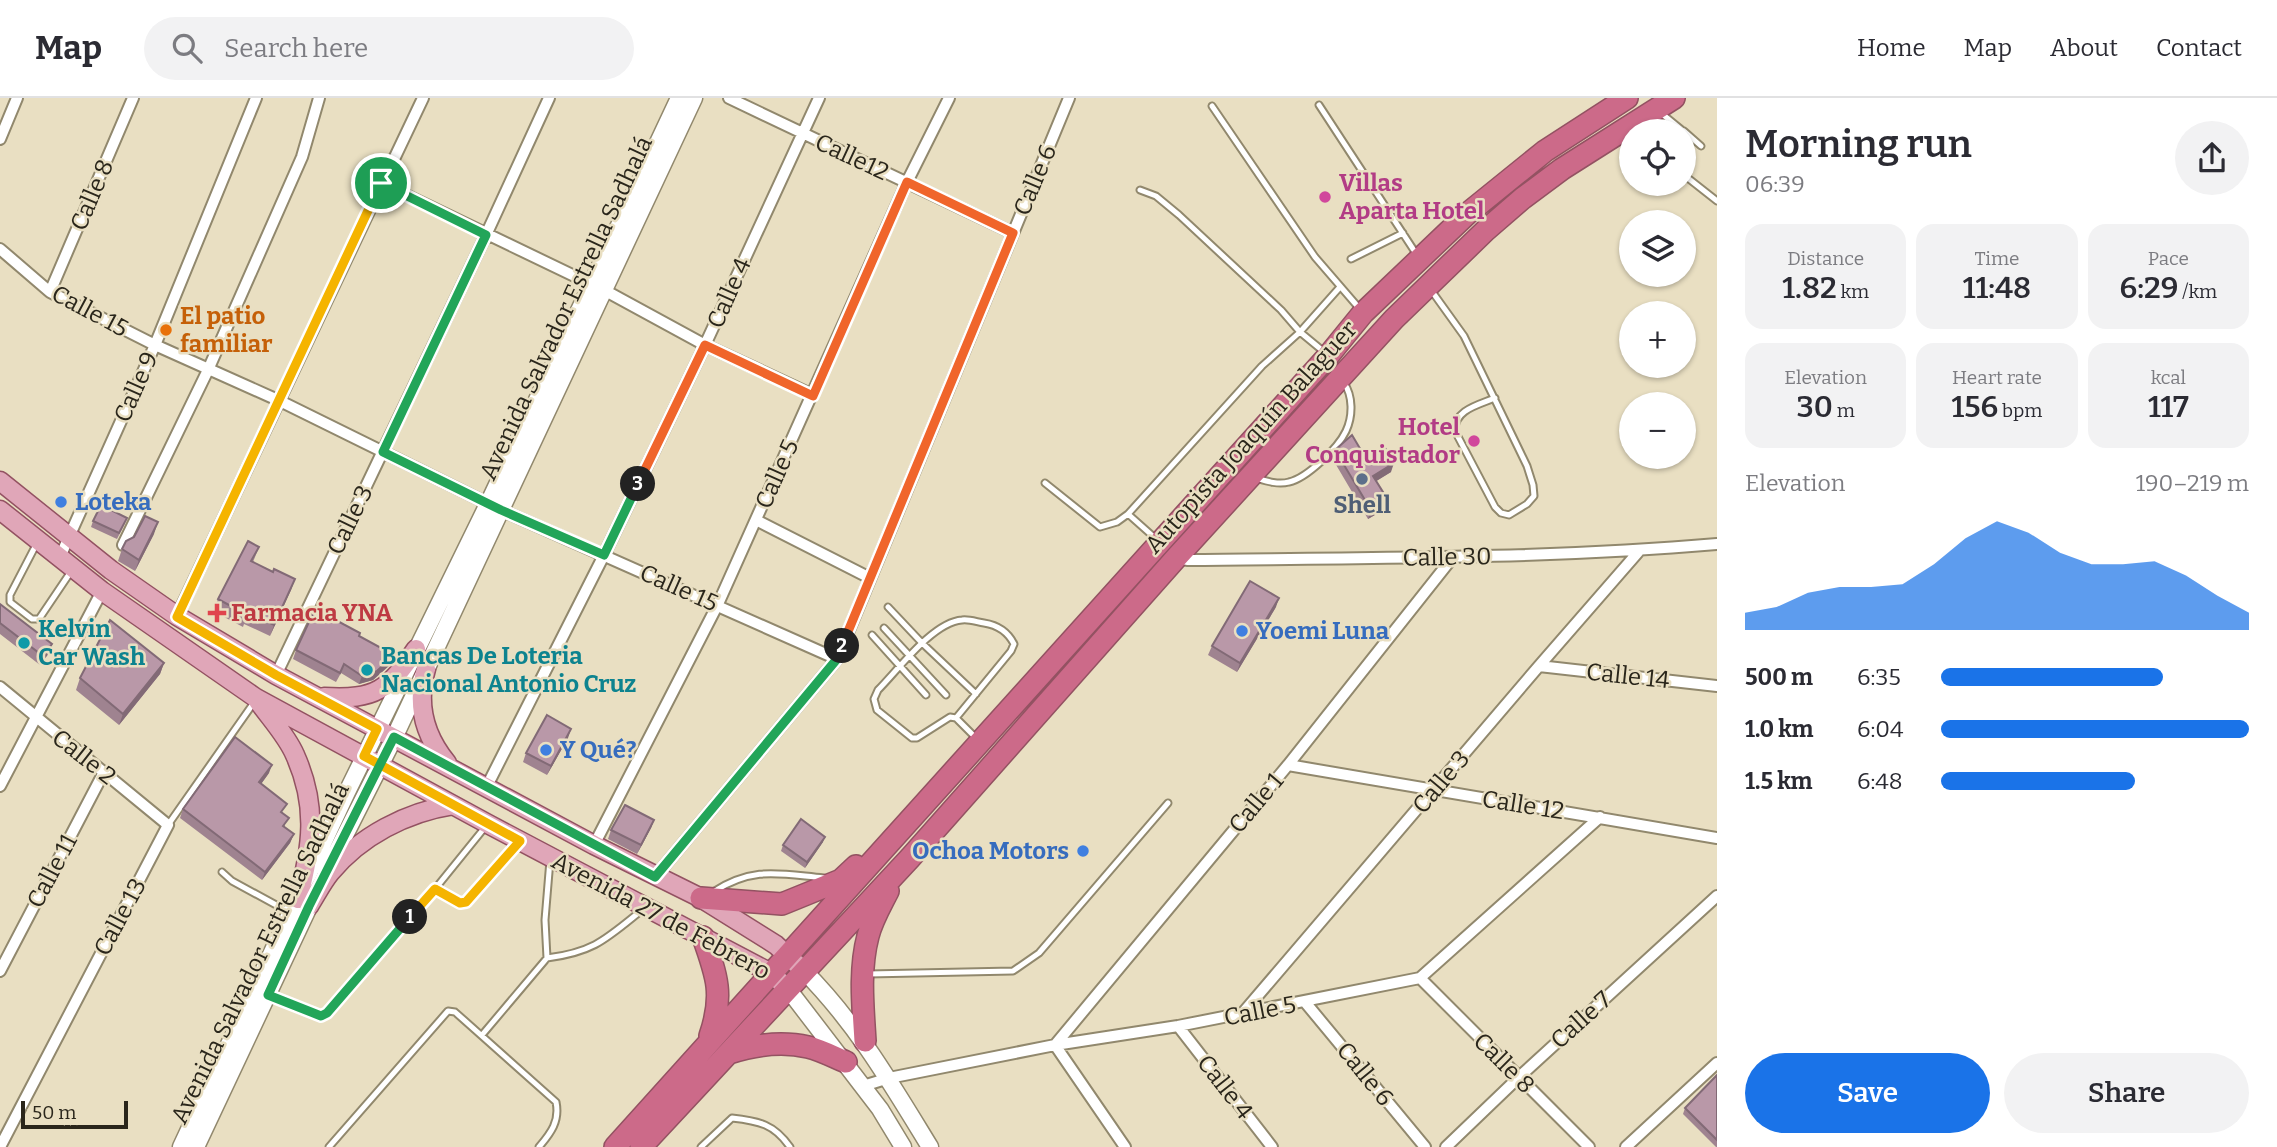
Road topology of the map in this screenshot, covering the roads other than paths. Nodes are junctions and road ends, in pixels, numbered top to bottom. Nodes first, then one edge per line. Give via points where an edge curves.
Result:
1 (17, 98) edge
2 (133, 98) edge
3 (256, 98) edge
4 (319, 98) edge
5 (423, 98) edge
6 (549, 98) edge
7 (678, 98) edge
8 (694, 98) edge
9 (729, 98) edge
10 (819, 98) edge
11 (949, 98) edge
12 (1069, 98) edge
13 (1627, 98) edge
14 (1665, 103) edge
15 (1319, 105) dead end
16 (1212, 107) dead end
17 (1645, 119) edge
18 (802, 134) junction
19 (1619, 138) edge
20 (0, 139) edge
21 (1696, 142) edge
22 (1701, 146) dead end
23 (907, 182) junction
24 (381, 183) junction
25 (1696, 184) edge
26 (1140, 190) dead end
27 (1717, 201) edge
28 (1013, 233) junction
29 (1403, 233) junction
30 (486, 235) junction
31 (0, 249) edge
32 (1351, 259) dead end
33 (1420, 260) junction
34 (1427, 286) junction
35 (598, 287) junction
36 (1340, 287) junction
37 (50, 292) junction
38 (1363, 313) junction
39 (1300, 332) junction
40 (155, 345) junction
41 (705, 345) junction
42 (1328, 356) junction
43 (208, 370) junction
44 (1340, 376) junction
45 (813, 396) junction
46 (1494, 398) junction
47 (280, 401) junction
48 (383, 452) junction
49 (1250, 476) junction
50 (0, 481) edge
51 (1045, 483) dead end
52 (495, 507) junction
53 (0, 510) edge
54 (1128, 514) junction
55 (756, 520) junction
56 (69, 536) junction
57 (39, 540) junction
58 (1160, 542) junction
59 (1717, 544) edge
60 (122, 545) edge
61 (1640, 550) junction
62 (604, 555) junction
63 (1453, 557) junction
64 (1176, 558) junction
65 (67, 563) junction
66 (870, 578) junction
67 (102, 591) junction
68 (718, 604) junction
69 (888, 607) dead end
70 (177, 617) junction
71 (884, 628) dead end
72 (872, 635) dead end
73 (922, 643) junction
74 (416, 649) junction
75 (910, 657) junction
76 (837, 659) junction
77 (1539, 666) junction
78 (901, 667) junction
79 (425, 669) junction
80 (276, 675) junction
81 (1717, 686) edge
82 (0, 687) edge
83 (976, 694) junction
84 (926, 695) dead end
85 (946, 695) dead end
86 (319, 697) junction
87 (256, 698) junction
88 (34, 718) junction
89 (956, 718) junction
90 (377, 729) junction
91 (394, 737) junction
92 (980, 742) junction
93 (364, 756) junction
94 (1288, 765) junction
95 (380, 766) junction
96 (452, 768) junction
97 (104, 772) junction
98 (0, 786) edge
99 (486, 788) junction
100 (1434, 790) junction
101 (932, 796) junction
102 (1168, 803) dead end
103 (453, 805) junction
104 (1600, 817) junction
105 (488, 824) junction
106 (168, 825) junction
107 (1717, 838) edge
108 (520, 841) junction
109 (594, 845) junction
110 (551, 857) junction
111 (910, 858) junction
112 (222, 872) dead end
113 (655, 877) junction
114 (841, 880) junction
115 (435, 889) junction
116 (1717, 896) edge
117 (701, 898) junction
118 (300, 906) junction
119 (645, 908) junction
120 (703, 937) junction
121 (788, 954) junction
122 (547, 958) junction
123 (0, 971) edge
124 (804, 971) junction
125 (771, 973) junction
126 (863, 974) junction
127 (1420, 978) junction
128 (788, 989) junction
129 (268, 995) junction
130 (1306, 1002) junction
131 (1242, 1014) junction
132 (1178, 1026) junction
133 (482, 1035) junction
134 (865, 1041) junction
135 (1055, 1045) junction
136 (705, 1047) junction
137 (727, 1053) junction
138 (846, 1062) junction
139 (1717, 1063) edge
140 (1518, 1078) junction
141 (889, 1079) junction
142 (863, 1086) junction
143 (0, 1147) edge
144 (181, 1147) edge
145 (196, 1147) edge
146 (329, 1147) edge
147 (539, 1147) edge
148 (615, 1147) edge
149 (641, 1147) edge
150 (701, 1147) edge
151 (790, 1147) edge
152 (904, 1147) edge
153 (930, 1147) edge
154 (1125, 1147) edge
155 (1272, 1147) edge
156 (1425, 1147) edge
157 (1446, 1147) edge
158 (1589, 1147) edge
159 (1626, 1147) edge

1 - 20 street
2 - 37 street, Calle 8
3 - 40 street, Calle 9
4 - 43 street via 302,157
5 - 24 street
6 - 30 street, Calle 3
7 - 35 main road, Avenida Salvador Estrella Sadhalá
8 - 35 main road, Avenida Salvador Estrella Sadhalá
9 - 18 street, Calle12
10 - 18 street, Calle 4
11 - 23 street, Calle 5
12 - 28 street, Calle 6
13 - 33 highway, Autopista Joaquín Balaguer via 1505,182
14 - 17 highway, Autopista Joaquín Balaguer
15 - 29 lane
16 - 36 lane
18 - 23 street, Calle12
18 - 41 street, Calle 4
19 - 34 highway, Autopista Joaquín Balaguer via 1522,198
21 - 22 lane
23 - 28 street, Calle12
23 - 45 street, Calle 5
24 - 30 street
24 - 47 street
25 - 27 lane
26 - 39 lane via 1156,196 1179,215
28 - 66 street, Calle 6
29 - 32 lane
29 - 33 lane
30 - 35 street
30 - 48 street, Calle 3
31 - 37 street, Calle 15
33 - 38 highway, Autopista Joaquín Balaguer
34 - 44 highway, Autopista Joaquín Balaguer
34 - 46 lane via 1464,336
35 - 41 street
35 - 52 main road, Avenida Salvador Estrella Sadhalá
36 - 38 lane
36 - 39 lane
37 - 40 street, Calle 15
38 - 42 highway, Autopista Joaquín Balaguer
39 - 42 lane
39 - 54 lane via 1262,366
40 - 43 street, Calle 15
40 - 56 street, Calle 9
41 - 45 street
41 - 62 street, Calle 4
42 - 58 highway, Autopista Joaquín Balaguer
43 - 47 street, Calle 15
43 - 60 street
44 - 49 highway, Autopista Joaquín Balaguer
44 - 49 lane via 1351,407 1346,430 1332,450 1311,470 1289,482
45 - 55 street, Calle 5
46 - 46 lane via 1533,485 1534,496 1509,515 1495,507 1455,431 1459,414
47 - 48 street, Calle 15
47 - 70 street
48 - 52 street, Calle 15
48 - 80 street, Calle 3
49 - 64 highway, Autopista Joaquín Balaguer
50 - 56 main road, Avenida 27 de Febrero
51 - 54 lane via 1100,527
52 - 62 street, Calle 15
52 - 74 main road, Avenida Salvador Estrella Sadhalá
52 - 79 main road, Avenida Salvador Estrella Sadhalá
53 - 57 main road, Avenida 27 de Febrero
54 - 58 lane
55 - 66 street
55 - 68 street, Calle 5
56 - 65 street, Calle 9
56 - 70 main road, Avenida 27 de Febrero
57 - 65 main road, Avenida 27 de Febrero
57 - 65 lane via 10,602 32,619 40,619
58 - 92 highway, Autopista Joaquín Balaguer
59 - 61 street, Calle 30
61 - 63 street, Calle 30
61 - 77 street, Calle 3
62 - 68 street, Calle 15
62 - 99 street, Calle 4
63 - 64 street, Calle 30
63 - 94 street, Calle 1
64 - 111 highway, Autopista Joaquín Balaguer
65 - 67 main road, Avenida 27 de Febrero
66 - 76 street, Calle 6
67 - 87 main road, Avenida 27 de Febrero
67 - 88 street
68 - 76 street, Calle 15
68 - 109 street, Calle 5
69 - 73 lane
70 - 80 main road, Avenida 27 de Febrero
71 - 75 lane
72 - 78 lane
73 - 75 lane
73 - 83 lane
73 - 83 lane via 961,620 994,625 1010,636 1011,651
74 - 86 main road via 388,686 342,698
74 - 90 main road, Avenida Salvador Estrella Sadhalá
75 - 78 lane
75 - 85 lane
76 - 113 street, Calle 6
77 - 81 street, Calle 14
77 - 100 street, Calle 3
78 - 84 lane
78 - 89 lane via 878,690 874,699 877,710 915,739 942,720
79 - 91 main road, Avenida Salvador Estrella Sadhalá
79 - 96 main road via 420,704 424,722
80 - 86 main road, Avenida 27 de Febrero
82 - 88 street, Calle 2
83 - 89 lane
86 - 90 main road, Avenida 27 de Febrero
87 - 93 main road, Avenida 27 de Febrero
87 - 106 lane, Calle 13
87 - 118 main road via 295,754 311,803
88 - 97 street, Calle 2
88 - 98 street
89 - 92 lane
90 - 91 main road, Avenida 27 de Febrero
90 - 93 main road, Avenida Salvador Estrella Sadhalá
91 - 95 main road, Avenida Salvador Estrella Sadhalá
91 - 96 main road, Avenida 27 de Febrero
92 - 101 highway, Autopista Joaquín Balaguer
93 - 95 main road, Avenida 27 de Febrero
93 - 118 main road, Avenida Salvador Estrella Sadhalá
94 - 100 street, Calle 12
94 - 135 street, Calle 1
95 - 103 main road, Avenida 27 de Febrero
95 - 118 main road, Avenida Salvador Estrella Sadhalá
96 - 99 main road, Avenida 27 de Febrero
97 - 106 street, Calle 2
97 - 123 street, Calle 11
99 - 109 main road, Avenida 27 de Febrero
100 - 104 street, Calle 12
100 - 131 street, Calle 3
101 - 114 highway
101 - 121 highway
102 - 126 lane via 1039,953 1013,971
103 - 105 main road, Avenida 27 de Febrero
103 - 118 main road via 377,831
104 - 107 street, Calle 12
104 - 127 street, Calle 5
105 - 108 main road, Avenida 27 de Febrero
105 - 115 lane
106 - 143 street, Calle 13
108 - 110 main road, Avenida 27 de Febrero
108 - 115 lane via 466,902
109 - 113 main road, Avenida 27 de Febrero
110 - 119 main road, Avenida 27 de Febrero
110 - 122 lane via 545,920
111 - 124 highway
111 - 126 highway via 889,888 869,933
112 - 118 lane via 232,881
113 - 117 main road, Avenida 27 de Febrero
114 - 117 highway via 782,904
114 - 117 lane via 780,872 753,874
115 - 129 lane via 327,1013 312,1014
116 - 140 street, Calle 7
117 - 121 main road, Avenida 27 de Febrero
118 - 129 main road, Avenida Salvador Estrella Sadhalá
118 - 144 main road, Avenida Salvador Estrella Sadhalá
119 - 120 main road, Avenida 27 de Febrero
119 - 122 lane via 595,947
120 - 125 main road, Avenida 27 de Febrero
120 - 136 highway via 716,972 718,993 718,1013
121 - 124 main road, Avenida 27 de Febrero
121 - 125 highway
122 - 133 lane
124 - 128 highway
124 - 134 main road
125 - 128 main road, Avenida 27 de Febrero
125 - 136 highway
126 - 134 highway
127 - 130 street, Calle 5
127 - 140 street, Calle 8
128 - 137 highway
128 - 138 main road
129 - 145 main road, Avenida Salvador Estrella Sadhalá
130 - 131 street, Calle 5
130 - 156 street, Calle 6
131 - 132 street, Calle 5
132 - 135 street, Calle 5
132 - 155 street, Calle 4
133 - 146 lane via 448,1011
133 - 147 lane via 556,1102 558,1114
134 - 141 main road
135 - 141 street, Calle 5
135 - 154 street
136 - 148 highway
137 - 138 highway via 750,1046 786,1045 808,1047
137 - 149 highway
138 - 142 main road
139 - 159 street
140 - 157 street, Calle 7
140 - 158 street, Calle 8
141 - 142 street, Calle 5
141 - 153 main road
142 - 152 main road
150 - 151 lane via 732,1118 757,1121 780,1133

